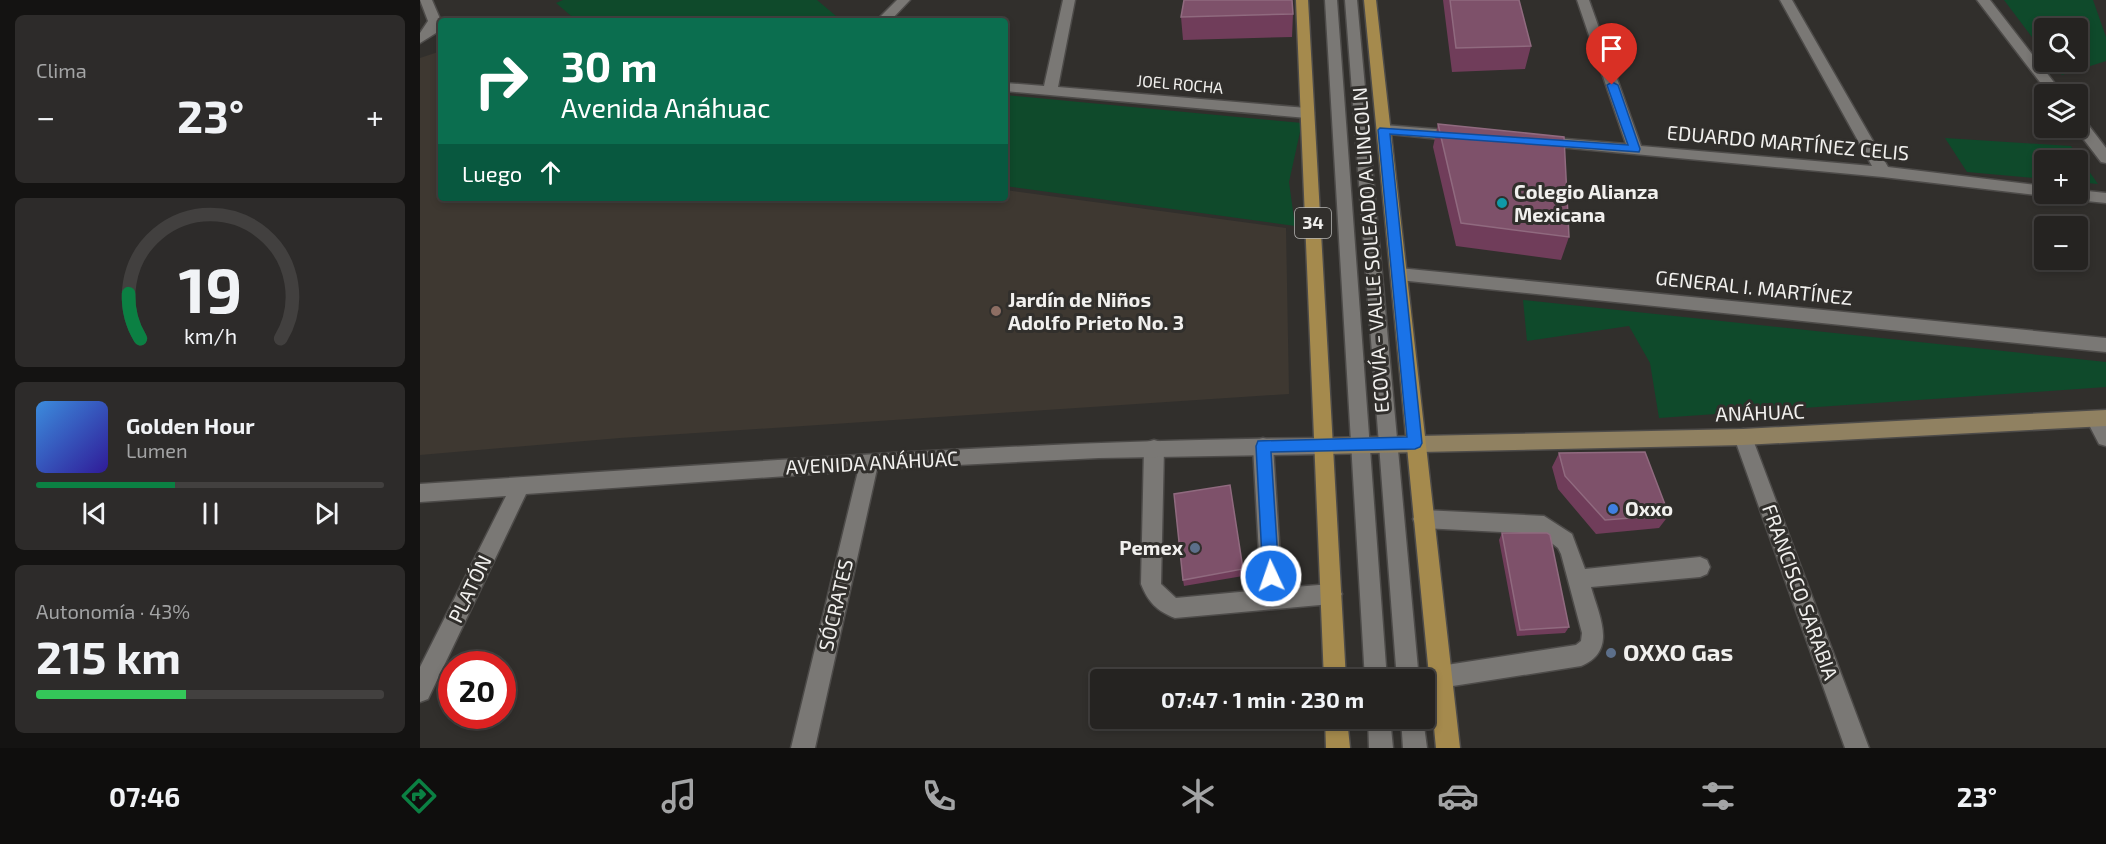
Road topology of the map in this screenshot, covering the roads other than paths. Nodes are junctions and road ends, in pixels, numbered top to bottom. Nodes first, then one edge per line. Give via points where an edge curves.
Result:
1 (426, 0) edge
2 (904, 0) edge
3 (1069, 0) edge
4 (1302, 0) edge
5 (1331, 0) edge
6 (1351, 0) edge
7 (1370, 0) edge
8 (1583, 0) edge
9 (1786, 0) edge
10 (1983, 0) edge
11 (887, 18) edge
12 (424, 36) edge
13 (2048, 84) edge
14 (1008, 87) edge
15 (1050, 91) junction
16 (1307, 113) junction
17 (1384, 130) junction
18 (2088, 135) edge
19 (1479, 138) edge
20 (1527, 141) edge
21 (1635, 149) junction
22 (2106, 158) edge
23 (1883, 172) junction
24 (2034, 190) edge
25 (2088, 196) edge
26 (2106, 198) edge
27 (1399, 274) junction
28 (2106, 345) edge
29 (2100, 419) edge
30 (1743, 437) junction
31 (2106, 438) edge
32 (1415, 443) junction
33 (1386, 444) junction
34 (1360, 445) junction
35 (1263, 446) junction
36 (1325, 446) junction
37 (1154, 448) junction
38 (869, 463) junction
39 (520, 487) junction
40 (420, 493) edge
41 (1423, 519) junction
42 (1700, 567) dead end
43 (1578, 579) junction
44 (1331, 594) junction
45 (1272, 598) junction
46 (1334, 669) edge
47 (1375, 669) edge
48 (1407, 669) edge
49 (1440, 677) junction
50 (420, 691) edge
51 (1337, 729) edge
52 (1380, 729) edge
53 (1413, 729) edge
54 (803, 748) edge
55 (1338, 748) edge
56 (1381, 748) edge
57 (1415, 748) edge
58 (1448, 748) edge
59 (1857, 748) edge

1 - 12 street via 436,21
2 - 11 street
3 - 15 street
4 - 16 main road, 34
5 - 34 street
6 - 33 street, ECOVÍA - VALLE SOLEADO A LINCOLN
7 - 17 main road
8 - 21 street
9 - 23 street
10 - 13 street
14 - 15 street, JOEL ROCHA
15 - 16 street, JOEL ROCHA
16 - 36 main road, 34
17 - 19 street
17 - 27 main road
18 - 22 street
20 - 21 street, EDUARDO MARTÍNEZ CELIS
21 - 23 street, EDUARDO MARTÍNEZ CELIS
23 - 24 street, EDUARDO MARTÍNEZ CELIS
25 - 26 street
27 - 28 street, GENERAL I. MARTÍNEZ
27 - 32 main road
29 - 30 street, ANÁHUAC
29 - 31 street
30 - 32 street, ANÁHUAC
30 - 59 street, FRANCISCO SARABIA
32 - 33 street, ANÁHUAC
32 - 41 main road
33 - 34 street, ANÁHUAC
33 - 48 street, ECOVÍA - VALLE SOLEADO A LINCOLN
34 - 36 street, ANÁHUAC
34 - 47 street
35 - 36 street, AVENIDA ANÁHUAC
35 - 37 street, AVENIDA ANÁHUAC
35 - 45 street
36 - 44 main road, 34
37 - 38 street, AVENIDA ANÁHUAC
37 - 45 street via 1151,584 1155,594 1175,608
38 - 39 street, AVENIDA ANÁHUAC
38 - 54 street, SÓCRATES
39 - 40 street, AVENIDA ANÁHUAC
39 - 50 street, PLATÓN
41 - 43 street via 1544,525 1565,541
41 - 49 main road
42 - 43 street
43 - 49 street via 1593,633 1591,647 1581,655
44 - 45 street
44 - 46 main road, 34
49 - 58 main road
51 - 55 main road
52 - 56 street
53 - 57 street

